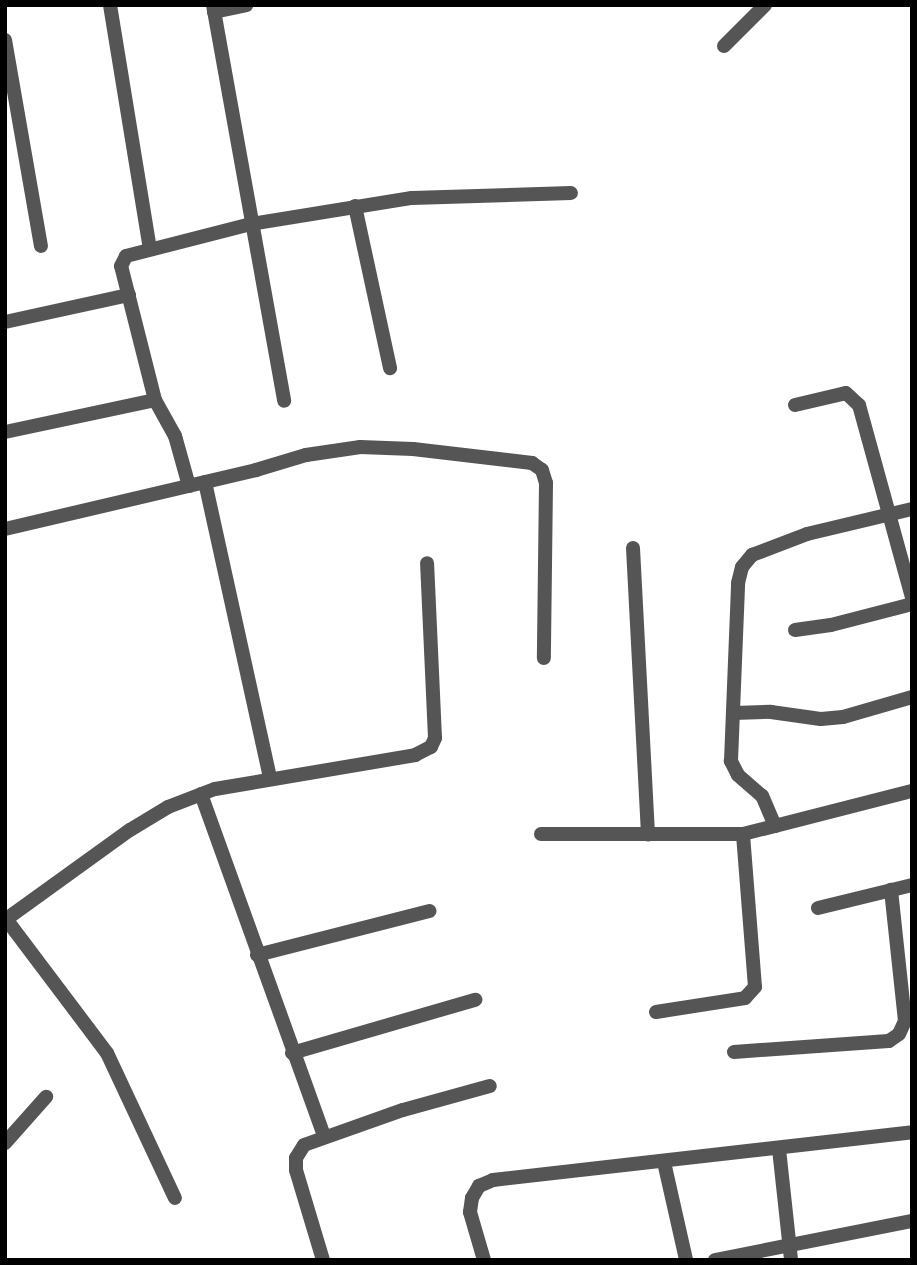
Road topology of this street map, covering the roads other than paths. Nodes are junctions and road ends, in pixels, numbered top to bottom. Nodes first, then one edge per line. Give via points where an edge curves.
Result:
1 (110, 5) edge
2 (246, 5) edge
3 (765, 5) edge
4 (213, 9) edge
5 (5, 40) edge
6 (724, 46) dead end
7 (571, 193) dead end
8 (355, 206) junction
9 (251, 225) junction
10 (41, 246) dead end
11 (150, 248) junction
12 (129, 295) junction
13 (5, 322) edge
14 (390, 368) dead end
15 (155, 400) junction
16 (284, 401) dead end
17 (795, 405) dead end
18 (5, 432) edge
19 (205, 482) junction
20 (189, 486) junction
21 (912, 509) edge
22 (889, 514) junction
23 (5, 529) edge
24 (633, 548) dead end
25 (427, 563) dead end
26 (912, 598) edge
27 (912, 604) edge
28 (795, 630) dead end
29 (544, 658) dead end
30 (912, 697) edge
31 (734, 713) junction
32 (270, 778) junction
33 (912, 790) edge
34 (201, 794) junction
35 (775, 826) junction
36 (541, 834) dead end
37 (743, 834) junction
38 (648, 835) junction
39 (912, 884) edge
40 (891, 890) junction
41 (818, 908) dead end
42 (429, 911) dead end
43 (6, 919) edge
44 (257, 955) junction
45 (475, 1000) dead end
46 (656, 1012) dead end
47 (734, 1052) dead end
48 (292, 1053) junction
49 (490, 1086) dead end
50 (46, 1097) dead end
51 (912, 1132) edge
52 (324, 1136) junction
53 (5, 1143) edge
54 (779, 1149) junction
55 (664, 1162) junction
56 (175, 1198) dead end
57 (912, 1221) edge
58 (789, 1245) junction
59 (323, 1260) edge
60 (484, 1260) edge
61 (686, 1260) edge
62 (715, 1260) edge
63 (791, 1260) edge

1 - 11 street
2 - 4 street
3 - 6 street
4 - 9 street
5 - 10 street
7 - 8 street via 463,195
8 - 9 street
8 - 14 street
9 - 11 street
9 - 16 street
11 - 12 street via 122,260
12 - 13 street
12 - 15 street
15 - 18 street
15 - 20 street via 175,436
17 - 22 street via 839,393 853,397
19 - 20 street
19 - 29 street via 306,455 360,447 532,463 542,470 546,483
19 - 32 street
20 - 23 street
21 - 22 street
22 - 26 street
22 - 31 street via 807,534 747,561 738,583
24 - 38 street
25 - 32 street via 435,738 431,747 415,755
27 - 28 street
30 - 31 street via 821,719 771,712
31 - 35 street via 731,761 738,775 762,796
32 - 34 street
33 - 35 street
34 - 43 street via 130,830
34 - 44 street
35 - 37 street
36 - 38 street
37 - 38 street
37 - 46 street via 755,987 751,995
39 - 40 street
40 - 41 street
40 - 47 street via 905,1021 899,1034 889,1041
42 - 44 street
43 - 56 street via 107,1053
44 - 48 street
45 - 48 street
48 - 52 street
49 - 52 street
50 - 53 street
51 - 54 street
52 - 59 street via 304,1145 296,1158
54 - 55 street
54 - 58 street
55 - 60 street via 493,1180 479,1186 470,1212
55 - 61 street
57 - 58 street
58 - 62 street
58 - 63 street

